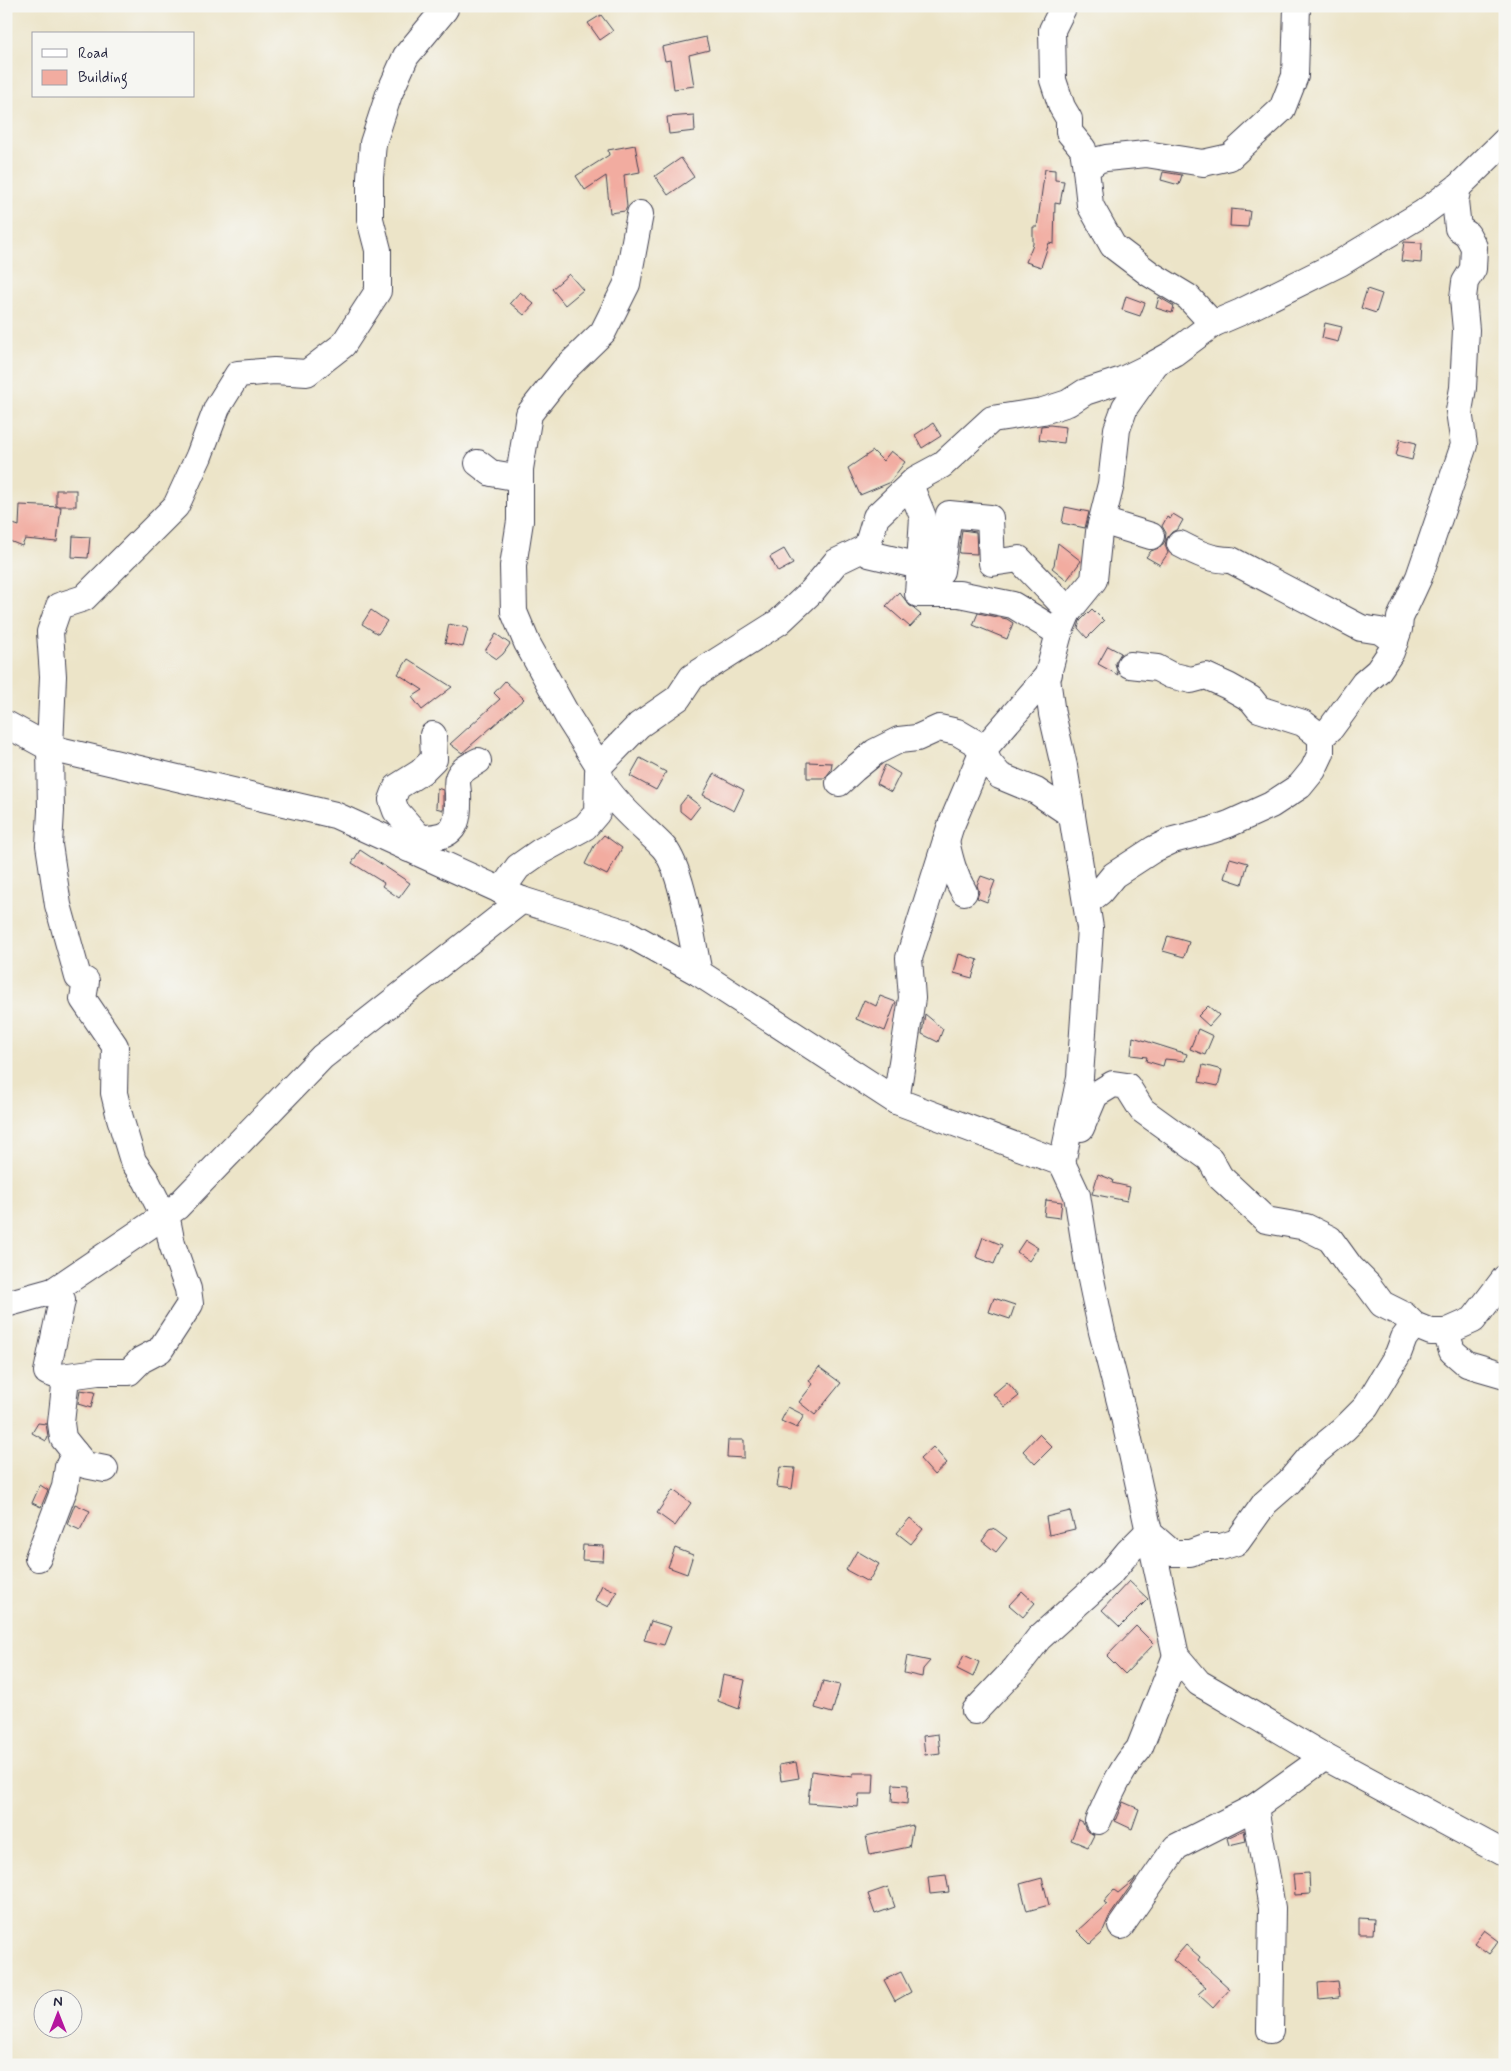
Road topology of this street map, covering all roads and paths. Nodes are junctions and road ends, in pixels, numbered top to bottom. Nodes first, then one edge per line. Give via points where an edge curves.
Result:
1 (1064, 6) edge
2 (1297, 6) edge
3 (446, 7) edge
4 (1505, 141) edge
5 (1086, 169) junction
6 (1458, 187) junction
7 (640, 214) dead end
8 (1213, 324) junction
9 (1156, 363) junction
10 (478, 463) dead end
11 (520, 478) junction
12 (910, 485) junction
13 (1102, 520) junction
14 (1151, 536) dead end
15 (1180, 544) dead end
16 (866, 548) junction
17 (921, 566) junction
18 (1064, 622) junction
19 (1395, 642) junction
20 (1130, 665) dead end
21 (1049, 674) junction
22 (6, 724) edge
23 (433, 735) dead end
24 (1321, 737) junction
25 (50, 748) junction
26 (983, 750) junction
27 (478, 761) dead end
28 (599, 769) junction
29 (839, 783) dead end
30 (1072, 815) junction
31 (946, 840) junction
32 (415, 843) junction
33 (964, 892) dead end
34 (511, 896) junction
35 (1086, 903) junction
36 (699, 973) junction
37 (896, 1101) junction
38 (1062, 1164) junction
39 (164, 1217) junction
40 (1505, 1278) edge
41 (53, 1291) junction
42 (6, 1304) edge
43 (1414, 1325) junction
44 (1446, 1332) junction
45 (1505, 1375) edge
46 (66, 1377) junction
47 (75, 1452) junction
48 (105, 1469) dead end
49 (1148, 1532) junction
50 (38, 1558) dead end
51 (1176, 1656) junction
52 (974, 1711) dead end
53 (1325, 1757) junction
54 (1255, 1807) junction
55 (1098, 1821) dead end
56 (1505, 1854) edge
57 (1121, 1926) dead end
58 (1270, 2030) dead end

1 - 5 street via 1052,30 1054,80 1069,119 1069,132 1083,149
2 - 5 street via 1295,76 1282,109 1230,157 1203,163 1146,154 1106,158
3 - 25 street via 406,56 373,143 370,219 378,250 378,291 343,345 307,372 238,374 217,408 176,506 84,598 59,606 50,632 53,676
4 - 6 street
5 - 8 street via 1090,205 1112,246 1188,297
6 - 8 street via 1423,214 1340,263
6 - 19 street via 1455,201 1458,228 1474,247 1473,269 1465,282 1463,298 1465,347 1459,411 1464,445 1418,578 1400,618
7 - 11 street via 627,284 603,332 564,370 529,414
8 - 9 street
9 - 12 street via 1122,380 1085,392 1068,403 992,419 942,465
9 - 13 street via 1125,407 1117,429 1111,484
10 - 11 street via 491,474
11 - 28 street via 520,521 513,566 514,612 527,643
12 - 16 street via 876,517
12 - 17 street via 923,517
13 - 14 street
13 - 18 street via 1094,580
15 - 19 street via 1216,560 1231,560 1361,628 1380,631
16 - 17 street via 869,554
16 - 28 street via 836,562 812,591 779,622 692,677 678,698 639,725
17 - 18 street via 918,594 959,594 1013,605
17 - 18 street via 942,570 949,514 990,518 992,563 1019,559
18 - 21 street
19 - 24 street via 1378,671 1364,683
20 - 24 street via 1157,668 1191,680 1206,676 1251,699 1259,709 1304,723
21 - 26 street
21 - 30 street via 1052,714
22 - 25 street
23 - 32 street via 434,759 397,788 392,800
24 - 35 street via 1321,753 1300,786 1271,805 1229,824 1173,840 1154,850 1114,875
25 - 32 street via 335,815
25 - 39 street via 49,845 58,905 78,977 86,981 83,999 115,1046 114,1093 133,1161
26 - 29 street via 957,732 939,728 917,738 899,740 875,752
26 - 30 street via 1000,776 1036,791
26 - 31 street
27 - 32 street via 463,770 457,780 456,822 448,834
28 - 34 street via 597,813 585,827 518,867
28 - 36 street via 601,778 625,811 665,850 678,874
30 - 35 street
31 - 33 street via 956,879
31 - 37 street via 909,958 912,998
32 - 34 street
34 - 36 street via 627,933
34 - 39 street via 322,1057
35 - 38 street via 1090,928 1080,1078
36 - 37 street
37 - 38 street
38 - 43 street via 1095,1095 1112,1084 1127,1086 1142,1110 1210,1159 1220,1177 1266,1220 1306,1227 1330,1239 1382,1304 1404,1315
38 - 49 street via 1077,1195 1102,1332
39 - 41 street
39 - 46 street via 190,1304 160,1350 141,1360 129,1372
40 - 44 street via 1473,1320
41 - 42 street
41 - 46 street via 62,1300 47,1372
43 - 44 street via 1431,1332
43 - 49 street via 1366,1407 1265,1503 1237,1542 1190,1553 1172,1553
44 - 45 street via 1452,1351 1468,1364
46 - 47 street via 63,1438
47 - 48 street via 85,1465
47 - 50 street
49 - 51 street
49 - 52 street via 1108,1575 1039,1638 1015,1670
51 - 53 street via 1199,1683
51 - 55 street via 1138,1749 1110,1791
53 - 54 street
53 - 56 street
54 - 57 street via 1176,1846
54 - 58 street via 1272,1908

